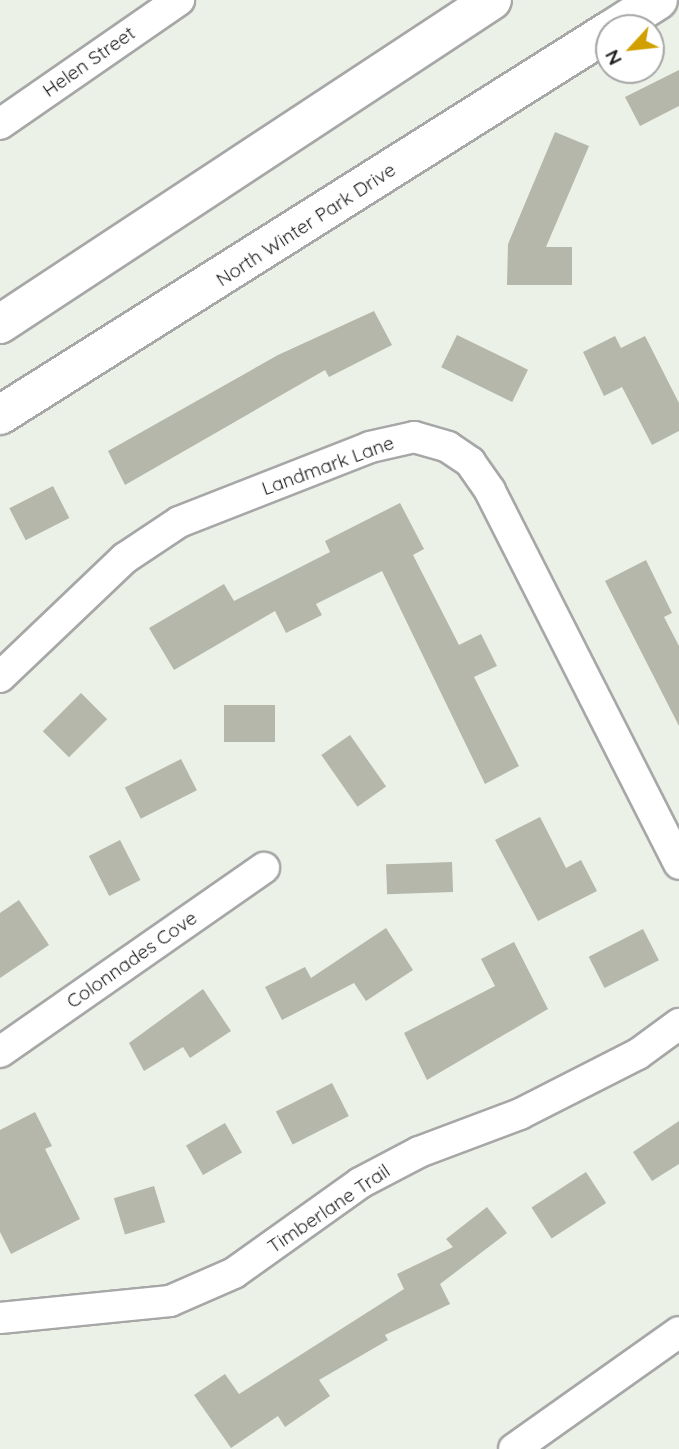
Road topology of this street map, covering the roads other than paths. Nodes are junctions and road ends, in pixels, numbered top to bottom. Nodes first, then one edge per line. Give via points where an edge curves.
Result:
1 (179, 0) edge
2 (492, 0) edge
3 (658, 0) edge
4 (636, 14) edge
5 (595, 40) edge
6 (0, 124) edge
7 (0, 324) edge
8 (0, 415) edge
9 (0, 677) edge
10 (679, 864) edge
11 (264, 868) dead end
12 (679, 1024) edge
13 (0, 1052) edge
14 (0, 1318) edge
15 (679, 1332) edge
16 (514, 1449) edge

1 - 6 street, Helen Street
2 - 7 street
3 - 4 street
5 - 8 street, North Winter Park Drive
9 - 10 street, Landmark Lane via 125,558 178,522 370,447 414,437 448,446 470,462 490,491
11 - 13 street, Colonnades Cove
12 - 14 street, Timberlane Trail via 638,1054 520,1114 419,1152 360,1183 234,1273 170,1301
15 - 16 street

